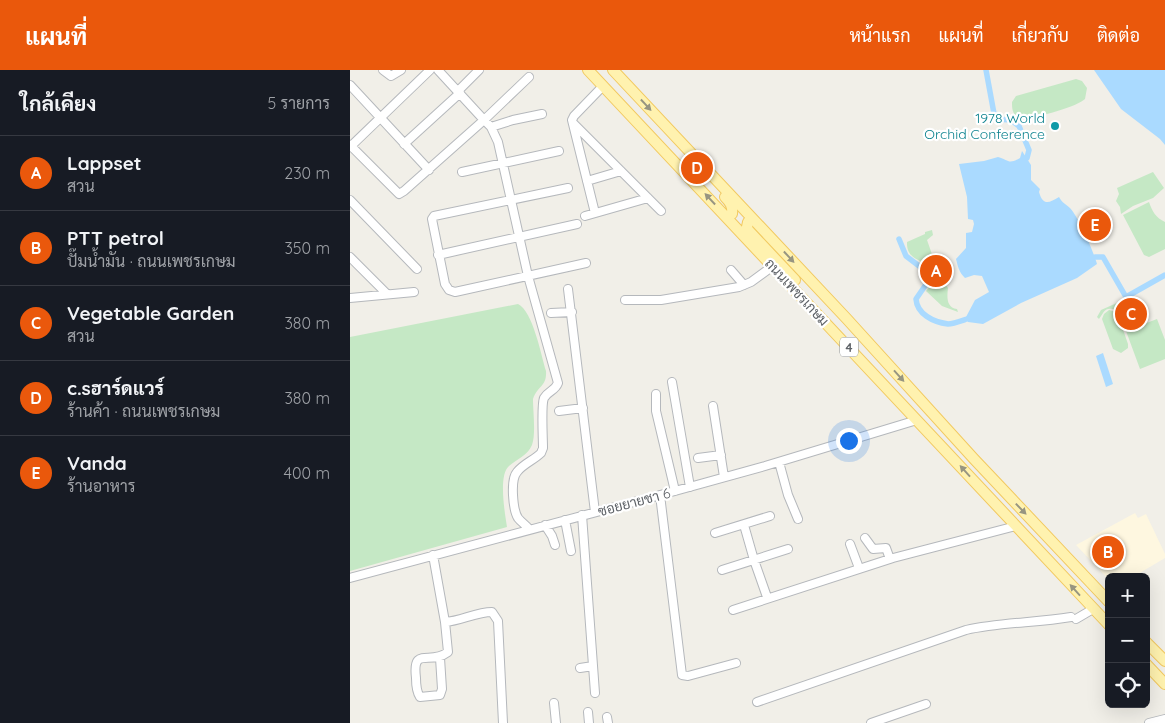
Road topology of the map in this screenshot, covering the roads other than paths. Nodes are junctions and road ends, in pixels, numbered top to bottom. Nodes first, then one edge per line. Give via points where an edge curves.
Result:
1 (383, 70) edge
2 (401, 70) edge
3 (430, 70) edge
4 (438, 70) edge
5 (479, 70) edge
6 (588, 70) edge
7 (612, 70) edge
8 (529, 77) dead end
9 (350, 85) edge
10 (603, 86) junction
11 (459, 92) junction
12 (542, 114) dead end
13 (381, 118) junction
14 (484, 120) junction
15 (573, 123) junction
16 (491, 127) junction
17 (404, 144) junction
18 (350, 146) edge
19 (686, 148) junction
20 (559, 151) dead end
21 (502, 163) junction
22 (429, 170) junction
23 (621, 171) junction
24 (462, 172) dead end
25 (587, 181) junction
26 (568, 188) dead end
27 (648, 198) junction
28 (510, 199) junction
29 (350, 200) edge
30 (660, 211) dead end
31 (595, 213) junction
32 (584, 216) dead end
33 (726, 217) junction
34 (753, 220) junction
35 (577, 224) dead end
36 (519, 236) junction
37 (438, 255) junction
38 (350, 257) edge
39 (586, 263) dead end
40 (773, 266) junction
41 (416, 269) dead end
42 (731, 270) dead end
43 (528, 276) junction
44 (744, 285) junction
45 (568, 289) dead end
46 (414, 292) dead end
47 (387, 294) junction
48 (350, 298) edge
49 (624, 300) dead end
50 (572, 312) junction
51 (551, 313) dead end
52 (817, 313) junction
53 (672, 382) dead end
54 (656, 394) dead end
55 (713, 406) dead end
56 (583, 408) junction
57 (559, 411) dead end
58 (917, 420) junction
59 (721, 455) junction
60 (698, 458) dead end
61 (779, 462) junction
62 (724, 477) junction
63 (690, 487) junction
64 (675, 491) junction
65 (660, 495) junction
66 (595, 512) junction
67 (582, 515) junction
68 (770, 516) dead end
69 (565, 520) junction
70 (798, 520) dead end
71 (544, 525) junction
72 (744, 525) junction
73 (1016, 526) junction
74 (530, 529) junction
75 (715, 533) dead end
76 (865, 538) dead end
77 (850, 544) dead end
78 (555, 545) dead end
79 (788, 549) dead end
80 (571, 551) dead end
81 (434, 555) junction
82 (890, 559) junction
83 (754, 560) junction
84 (859, 568) junction
85 (722, 570) dead end
86 (350, 578) edge
87 (767, 597) junction
88 (1105, 598) edge
89 (1092, 607) junction
90 (733, 610) dead end
91 (1105, 621) edge
92 (445, 622) junction
93 (1150, 646) edge
94 (440, 658) junction
95 (1165, 661) edge
96 (736, 663) dead end
97 (593, 666) junction
98 (580, 668) dead end
99 (1150, 668) edge
100 (1165, 684) edge
101 (595, 693) dead end
102 (757, 702) dead end
103 (554, 704) dead end
104 (926, 704) dead end
105 (588, 712) dead end
106 (1165, 719) edge
107 (503, 723) edge
108 (556, 723) edge
109 (589, 723) edge
110 (871, 723) edge
111 (1149, 723) edge

1 - 2 street via 391,76
3 - 13 street
4 - 11 street
5 - 11 street
6 - 10 main road, ถนนเพชรเกษม / 4
7 -> 19 main road, ถนนเพชรเกษม / 4
8 - 14 street
9 - 13 street
10 - 15 street via 574,116
33 -> 10 main road, ถนนเพชรเกษม / 4
11 - 14 street
11 - 17 street
12 - 16 street
13 - 17 street
13 - 18 street
14 - 16 street
14 - 22 street
15 - 23 street
15 - 25 street
16 - 21 street
17 - 22 street
18 - 22 street via 400,194
19 - 33 main road via 689,158 731,203 732,214
19 - 34 main road, ถนนเพชรเกษม / 4
20 - 21 street
21 - 24 street
21 - 28 street
23 - 25 street
23 - 27 street
25 - 31 street
26 - 28 street
27 - 30 street
27 - 31 street
28 - 36 street
28 - 37 street via 434,216
29 - 41 street
31 - 32 street
33 - 40 main road, ถนนเพชรเกษม / 4
34 - 52 main road via 748,222 748,230 810,297 818,309
34 -> 88 main road, ถนนเพชรเกษม / 4
35 - 36 street
36 - 37 street
36 - 43 street
37 - 43 street via 445,284 452,292
38 - 47 street
39 - 43 street
40 - 44 street
40 - 52 main road, ถนนเพชรเกษม / 4
42 - 44 street
43 - 74 street via 558,383 543,401 541,453 514,478 516,513
44 - 49 street via 661,300
45 - 50 street
46 - 47 street
47 - 48 street
50 - 51 street
50 - 56 street
52 - 58 main road, ถนนเพชรเกษม / 4
53 - 63 street
54 - 64 street via 656,411
55 - 59 street
56 - 57 street
56 - 66 street
58 - 61 street, ซอยยายชา 6
73 -> 58 main road, ถนนเพชรเกษม / 4
59 - 60 street
59 - 62 street
61 - 62 street, ซอยยายชา 6
61 - 70 street
62 - 63 street, ซอยยายชา 6
63 - 64 street, ซอยยายชา 6
64 - 65 street, ซอยยายชา 6
65 - 66 street, ซอยยายชา 6
65 - 96 street via 682,675
66 - 67 street, ซอยยายชา 6
67 - 69 street, ซอยยายชา 6
67 - 97 street
68 - 72 street
69 - 71 street, ซอยยายชา 6
69 - 80 street
71 - 74 street, ซอยยายชา 6
71 - 78 street
72 - 75 street
72 - 83 street
73 - 82 street
89 -> 73 main road, ถนนเพชรเกษม / 4
74 - 81 street, ซอยยายชา 6
76 - 82 street via 873,549 886,548
77 - 84 street
79 - 83 street
81 - 86 street, ซอยยายชา 6
81 - 92 street
82 - 84 street
83 - 85 street
83 - 87 street
84 - 87 street
87 - 90 street
89 - 91 main road, ถนนเพชรเกษม / 4
89 - 102 street via 1073,618 966,630
92 - 94 street via 448,652
92 - 107 street via 485,612 496,616
93 - 95 main road
94 - 94 street via 440,695 420,697 416,661
97 - 98 street
97 - 101 street
99 - 100 main road
103 - 108 street
104 - 110 street
105 - 109 street
106 - 111 street

